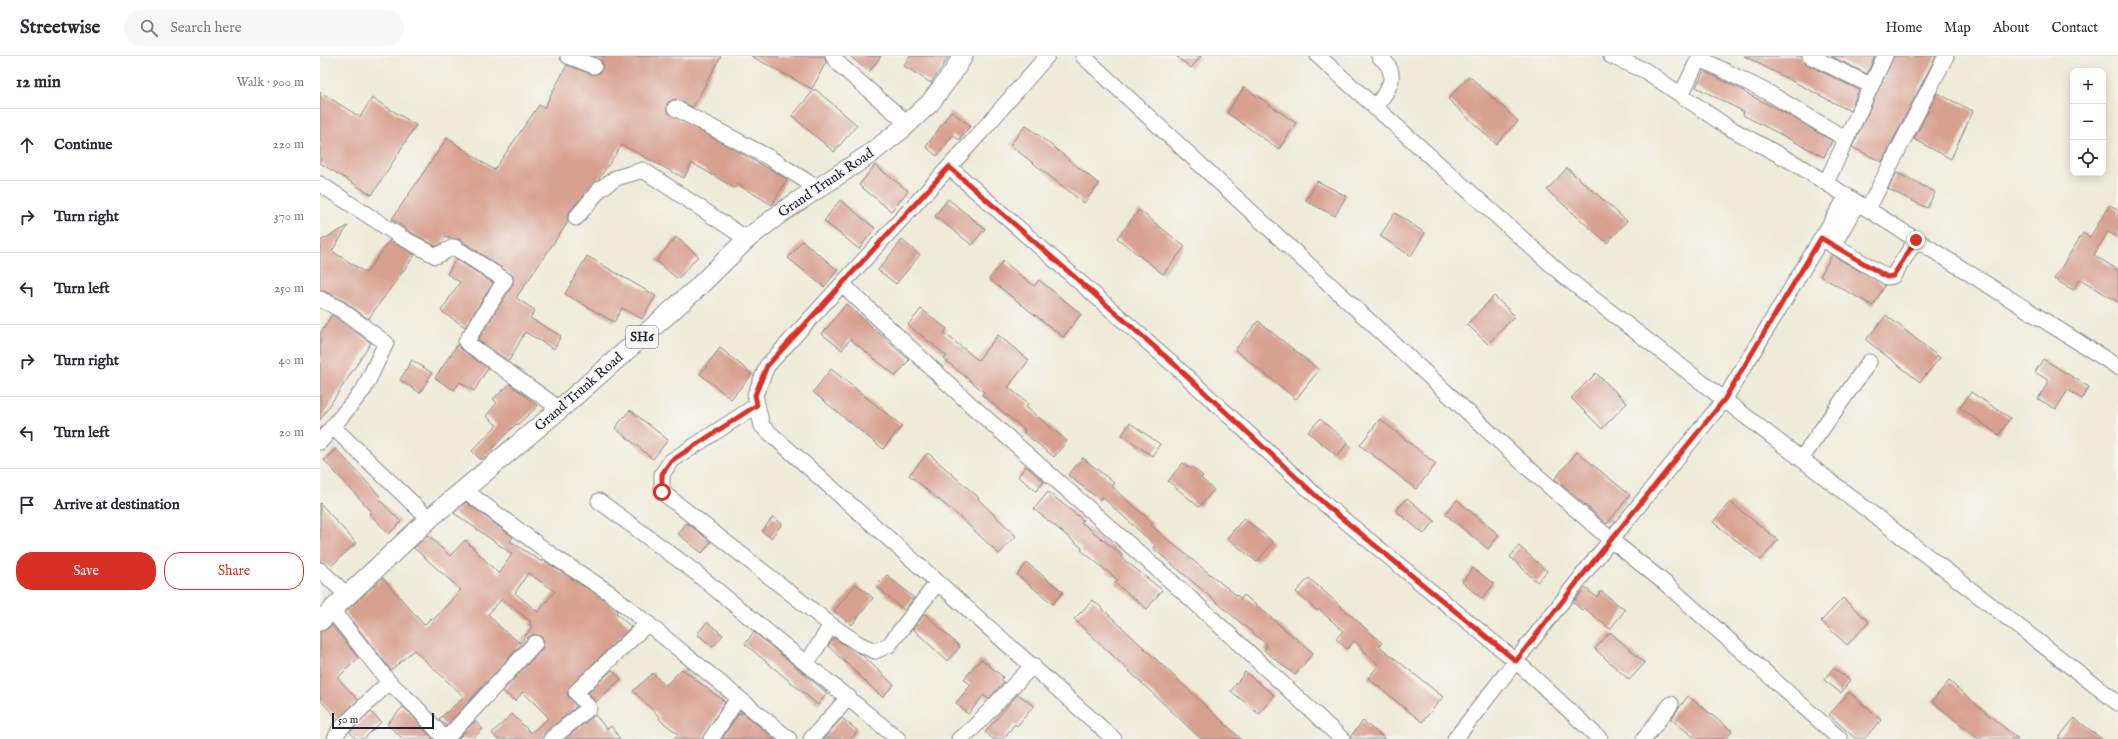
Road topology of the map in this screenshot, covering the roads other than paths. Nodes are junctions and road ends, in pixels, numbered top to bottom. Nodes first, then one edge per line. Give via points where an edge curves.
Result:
1 (568, 56) edge
2 (833, 56) edge
3 (963, 56) edge
4 (1047, 56) edge
5 (1083, 56) edge
6 (1318, 56) edge
7 (1379, 56) edge
8 (1611, 56) edge
9 (1810, 56) edge
10 (1885, 56) edge
11 (1946, 56) edge
12 (1700, 57) edge
13 (594, 66) dead end
14 (1870, 85) junction
15 (1681, 95) junction
16 (675, 108) dead end
17 (1376, 108) junction
18 (908, 124) junction
19 (1846, 139) junction
20 (949, 167) junction
21 (1826, 183) junction
22 (320, 184) edge
23 (817, 188) junction
24 (1857, 203) junction
25 (576, 218) dead end
26 (747, 240) junction
27 (1916, 240) junction
28 (1827, 242) junction
29 (842, 284) junction
30 (320, 299) edge
31 (1869, 362) dead end
32 (2118, 367) edge
33 (1724, 400) junction
34 (757, 405) junction
35 (560, 409) junction
36 (333, 427) junction
37 (320, 442) edge
38 (1801, 459) junction
39 (463, 489) junction
40 (599, 501) dead end
41 (429, 519) junction
42 (1610, 540) junction
43 (320, 570) edge
44 (938, 583) junction
45 (347, 595) junction
46 (326, 615) edge
47 (648, 623) junction
48 (831, 625) junction
49 (535, 643) dead end
50 (1516, 661) junction
51 (807, 663) junction
52 (1033, 665) junction
53 (389, 682) junction
54 (849, 697) junction
55 (738, 698) junction
56 (2118, 703) edge
57 (1671, 704) dead end
58 (335, 739) edge
59 (445, 739) edge
60 (551, 739) edge
61 (711, 739) edge
62 (789, 739) edge
63 (811, 739) edge
64 (898, 739) edge
65 (959, 739) edge
66 (1114, 739) edge
67 (1342, 739) edge
68 (1455, 739) edge
69 (1600, 739) edge
70 (1644, 739) edge
71 (1840, 739) edge

1 - 13 street
2 - 18 street via 841,66
3 - 18 main road, Grand Trunk Road / SH6 via 930,103
4 - 20 street
5 - 42 street via 1526,466
6 - 17 street
7 - 17 street via 1391,70 1392,82
8 - 15 street via 1646,71
9 - 14 street
10 - 14 street
11 - 24 street
12 - 15 street
12 - 19 street via 1769,93
14 - 19 street
15 - 21 street via 1726,126
16 - 23 street via 770,158
17 - 33 street via 1565,277
18 - 23 main road, Grand Trunk Road / SH6 via 870,154
19 - 21 street
20 - 29 street
20 - 50 street via 1174,364 1327,506
21 - 24 street
22 - 35 street via 401,237 436,256 454,247 505,280 466,342
23 - 26 main road, Grand Trunk Road / SH6
24 - 27 street
24 - 28 street
25 - 26 street via 600,189 616,178 643,170
26 - 35 main road, Grand Trunk Road / SH6 via 694,291
27 - 28 street via 1893,276 1887,277
27 - 32 street
28 - 33 street
29 - 34 street via 767,366 755,395
29 - 67 street via 971,405 1190,598
30 - 36 street via 340,309 386,343 364,389
31 - 38 street
33 - 38 street
33 - 42 street
34 - 44 street via 762,426
34 - 48 street via 671,461 662,474 662,492
35 - 39 main road, Grand Trunk Road / SH6
36 - 37 street
36 - 41 street
38 - 56 street
39 - 41 main road, Grand Trunk Road / SH6
39 - 47 street via 556,558 610,593
40 - 51 street via 691,569
41 - 45 main road, Grand Trunk Road / SH6
42 - 50 street
42 - 71 street via 1665,583
43 - 45 street
44 - 48 street via 890,645 875,651
44 - 52 street
45 - 46 main road, Grand Trunk Road / SH6
46 - 53 street
47 - 55 street
47 - 60 street via 576,692 589,708
48 - 51 street
49 - 59 street
50 - 68 street
50 - 69 street
51 - 54 street
52 - 65 street via 972,729
52 - 66 street
53 - 58 street via 339,730
53 - 59 street
54 - 63 street
54 - 64 street
55 - 61 street
55 - 62 street
57 - 70 street

